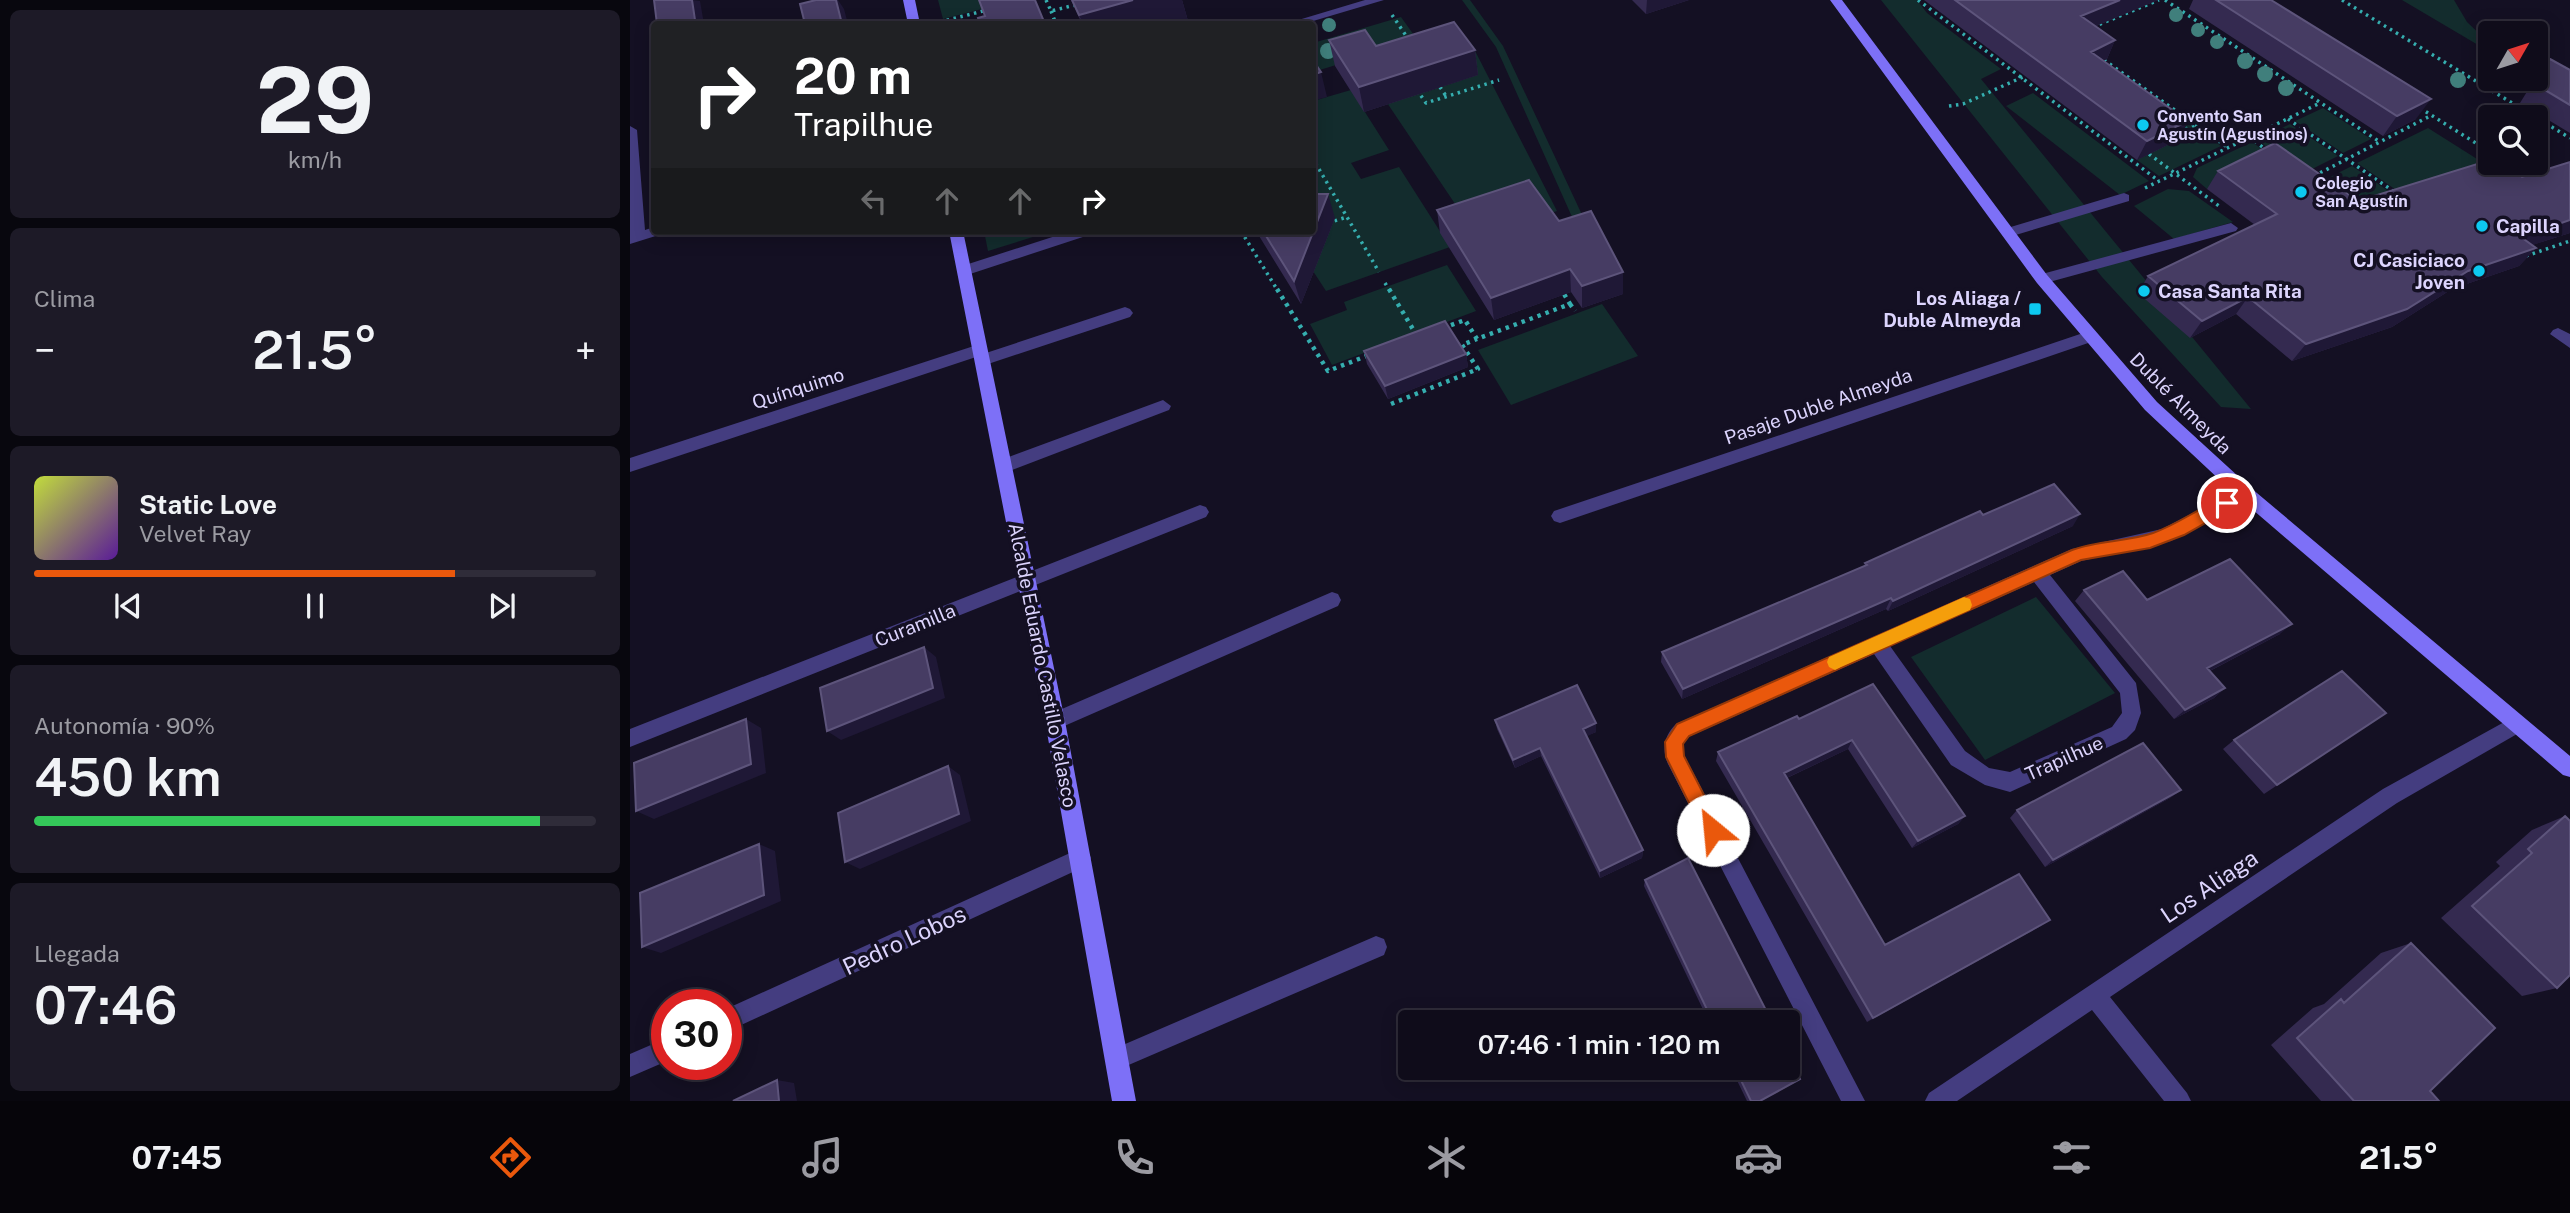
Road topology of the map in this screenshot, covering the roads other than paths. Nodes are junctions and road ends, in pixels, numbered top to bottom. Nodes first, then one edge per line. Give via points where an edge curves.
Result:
1 (909, 0) edge
2 (1378, 0) edge
3 (1836, 0) edge
4 (913, 21) edge
5 (1302, 21) edge
6 (630, 131) edge
7 (2124, 198) dead end
8 (2231, 228) dead end
9 (2009, 232) junction
10 (651, 233) edge
11 (957, 235) edge
12 (1075, 235) edge
13 (634, 238) edge
14 (964, 271) junction
15 (2042, 279) junction
16 (1125, 313) dead end
17 (2089, 337) junction
18 (981, 355) junction
19 (1163, 406) dead end
20 (630, 465) edge
21 (1004, 466) junction
22 (2245, 493) junction
23 (1200, 512) dead end
24 (1560, 516) dead end
25 (2037, 572) junction
26 (1027, 581) junction
27 (1332, 600) dead end
28 (1877, 643) junction
29 (1055, 721) junction
30 (2517, 724) junction
31 (630, 738) edge
32 (2540, 743) junction
33 (2570, 756) edge
34 (2570, 768) edge
35 (1081, 858) junction
36 (1376, 947) dead end
37 (2094, 995) junction
38 (742, 1014) edge
39 (651, 1056) edge
40 (1117, 1059) junction
41 (630, 1066) edge
42 (1124, 1101) edge
43 (1853, 1101) edge
44 (1937, 1101) edge
45 (2179, 1101) edge

1 - 4 main road
2 - 5 street
3 - 9 main road, Dublé Almeyda
6 - 13 street
7 - 9 street
8 - 15 street
9 - 15 main road, Dublé Almeyda
10 - 13 street
11 - 14 main road, Alcalde Eduardo Castillo Velasco
12 - 14 street
14 - 18 main road, Alcalde Eduardo Castillo Velasco
15 - 17 main road, Dublé Almeyda
16 - 18 street, Quínquimo
17 - 22 main road, Dublé Almeyda via 2151,406
17 - 24 street, Pasaje Duble Almeyda
18 - 20 street, Quínquimo
18 - 21 main road, Alcalde Eduardo Castillo Velasco
19 - 21 street
21 - 26 main road, Alcalde Eduardo Castillo Velasco
22 - 25 street via 2165,536 2078,554
22 - 30 main road, Dublé Almeyda
23 - 26 street, Curamilla
25 - 28 street
25 - 28 street, Trapilhue via 2129,689 2134,708 2130,724 2119,733 2035,771 2010,782 1985,776 1958,758
26 - 29 main road, Alcalde Eduardo Castillo Velasco
26 - 31 street, Curamilla
27 - 29 street
28 - 43 street via 1683,730 1674,742 1675,757
29 - 35 main road, Alcalde Eduardo Castillo Velasco
30 - 32 main road, Dublé Almeyda
30 - 37 street, Los Aliaga via 2390,796
32 - 33 street
32 - 34 main road, Dublé Almeyda
35 - 38 street, Pedro Lobos
35 - 40 main road, Alcalde Eduardo Castillo Velasco
36 - 40 street
37 - 44 street, Los Aliaga
37 - 45 street
39 - 41 street
40 - 42 main road, Alcalde Eduardo Castillo Velasco

